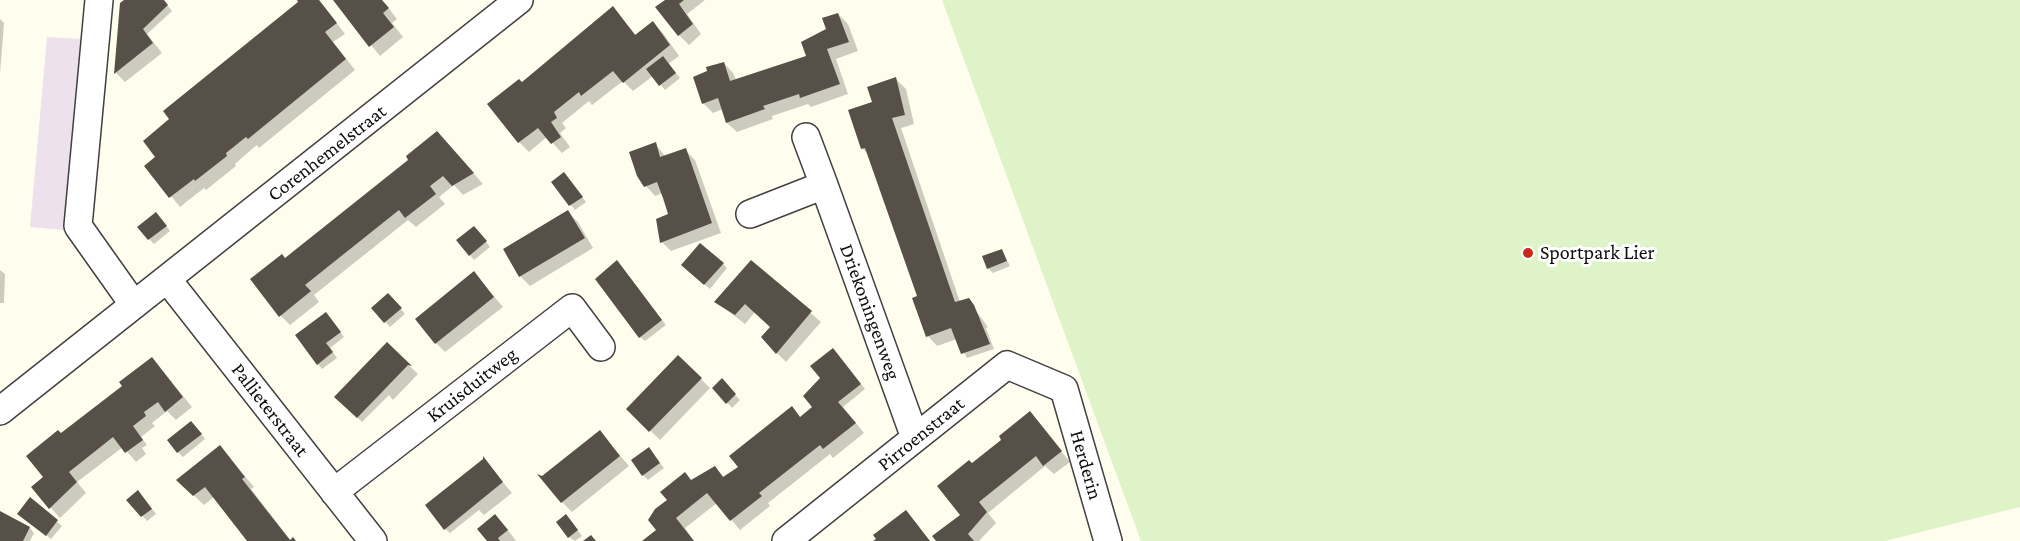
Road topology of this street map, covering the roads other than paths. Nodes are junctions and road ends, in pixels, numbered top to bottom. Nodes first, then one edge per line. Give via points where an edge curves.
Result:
1 (99, 0) edge
2 (519, 0) edge
3 (806, 137) dead end
4 (824, 185) junction
5 (750, 214) dead end
6 (167, 279) junction
7 (134, 305) junction
8 (601, 347) dead end
9 (1064, 389) joint
10 (0, 411) edge
11 (915, 438) junction
12 (334, 492) junction
13 (373, 541) edge
14 (786, 541) edge
15 (1108, 541) edge

1 - 7 street via 78,226
2 - 6 street, Corenhemelstraat
3 - 4 street, Driekoningenweg
4 - 5 street
4 - 11 street, Driekoningenweg
6 - 7 street, Corenhemelstraat
6 - 12 street, Pallieterstraat
7 - 10 street, Corenhemelstraat
8 - 12 street, Kruisduitweg via 572,308
9 - 11 street, Pirroenstraat via 1007,365
9 - 15 street, Herderin
11 - 14 street, Pirroenstraat
12 - 13 street, Pallieterstraat

